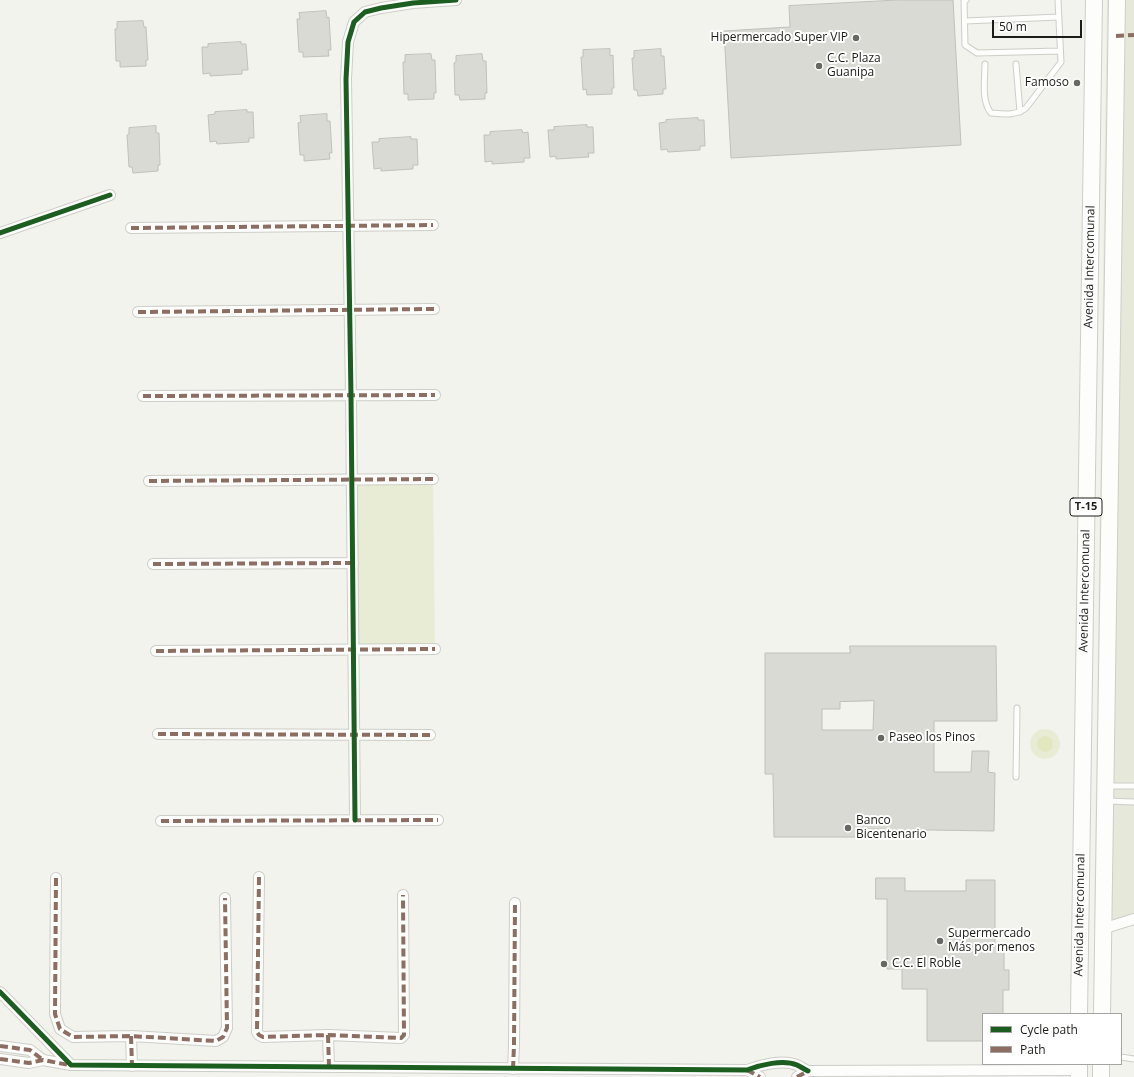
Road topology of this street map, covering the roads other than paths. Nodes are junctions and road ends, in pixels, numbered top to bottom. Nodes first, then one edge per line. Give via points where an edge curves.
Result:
1 (456, 0) edge
2 (966, 0) edge
3 (1058, 0) edge
4 (1094, 0) edge
5 (1117, 0) edge
6 (1059, 17) junction
7 (965, 21) junction
8 (1060, 50) junction
9 (985, 64) dead end
10 (1016, 64) dead end
11 (1020, 112) junction
12 (110, 195) dead end
13 (433, 225) dead end
14 (349, 226) junction
15 (131, 228) dead end
16 (0, 233) edge
17 (434, 309) dead end
18 (350, 310) junction
19 (138, 312) dead end
20 (435, 395) dead end
21 (143, 396) dead end
22 (351, 396) junction
23 (434, 478) dead end
24 (352, 479) junction
25 (149, 481) dead end
26 (353, 563) junction
27 (153, 564) dead end
28 (435, 649) dead end
29 (353, 650) junction
30 (156, 651) dead end
31 (1017, 708) dead end
32 (158, 734) dead end
33 (355, 735) junction
34 (430, 735) dead end
35 (1016, 777) dead end
36 (1134, 786) edge
37 (1104, 794) junction
38 (1134, 802) edge
39 (355, 820) junction
40 (438, 820) dead end
41 (161, 821) dead end
42 (259, 877) dead end
43 (56, 878) dead end
44 (403, 896) dead end
45 (225, 898) dead end
46 (515, 903) dead end
47 (1134, 920) edge
48 (1102, 929) junction
49 (0, 992) edge
50 (1079, 1013) edge
51 (1102, 1013) edge
52 (328, 1035) junction
53 (131, 1036) junction
54 (0, 1046) edge
55 (1122, 1057) edge
56 (0, 1059) edge
57 (1134, 1059) edge
58 (43, 1060) junction
59 (71, 1065) junction
60 (1101, 1065) edge
61 (132, 1066) junction
62 (329, 1067) junction
63 (513, 1069) junction
64 (747, 1070) junction
65 (1079, 1070) edge
66 (808, 1072) junction
67 (760, 1077) edge
68 (798, 1077) edge
69 (1101, 1077) edge

1 - 14 street via 380,8 365,12 354,22 346,60
2 - 7 lane
3 - 6 lane
4 - 50 main road, Avenida Intercomunal / T-15
5 - 37 main road, Avenida Intercomunal / T-15
6 - 7 lane
6 - 8 lane
7 - 8 lane via 965,45 977,53
8 - 11 lane via 1061,62 1026,108
9 - 11 lane via 987,108 991,113
10 - 11 lane
12 - 16 street
13 - 14 street
14 - 15 street
14 - 18 street
17 - 18 street
18 - 19 street
18 - 22 street
20 - 22 street
21 - 22 street
22 - 24 street
23 - 24 street
24 - 25 street
24 - 26 street
26 - 27 street
26 - 29 street
28 - 29 street
29 - 30 street
29 - 33 street
31 - 35 lane
32 - 33 street
33 - 34 street
33 - 39 street
36 - 37 lane
37 - 38 lane
37 - 48 main road, Avenida Intercomunal / T-15
39 - 40 street
39 - 41 street
42 - 52 street via 257,1032 263,1037
43 - 53 street via 55,1014 60,1029 73,1037
44 - 52 street via 404,1035 401,1038
45 - 53 street via 227,1028 223,1037 216,1041
46 - 63 street
47 - 48 street
48 - 51 main road, Avenida Intercomunal / T-15
49 - 59 street
52 - 62 street
53 - 61 street
54 - 58 street via 30,1050
55 - 57 lane
56 - 58 street via 29,1063
58 - 59 street
59 - 61 street
60 - 69 main road
61 - 62 street
62 - 63 street
63 - 64 street
64 - 66 street via 763,1064 780,1063 796,1064
64 - 67 street
65 - 66 street
66 - 68 street

